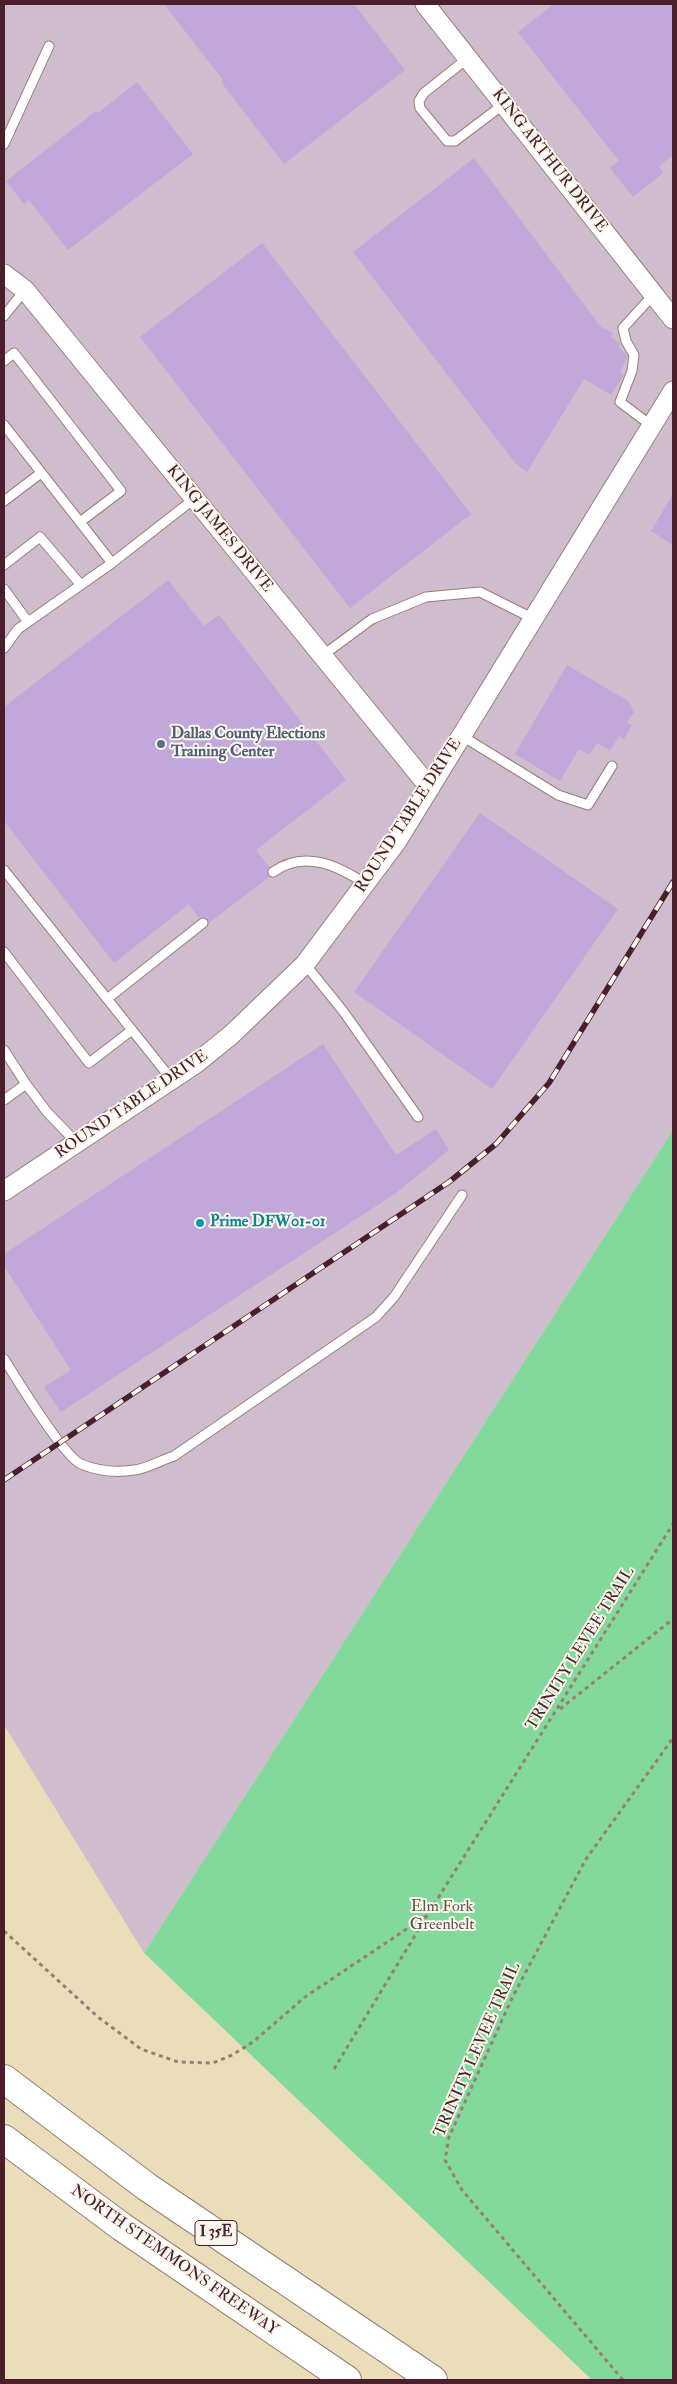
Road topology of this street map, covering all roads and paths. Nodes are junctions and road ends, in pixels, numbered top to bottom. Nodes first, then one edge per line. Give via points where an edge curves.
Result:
1 (425, 4) edge
2 (49, 46) dead end
3 (468, 58) junction
4 (504, 104) junction
5 (4, 144) edge
6 (4, 274) edge
7 (25, 290) junction
8 (654, 294) junction
9 (4, 316) edge
10 (673, 319) edge
11 (4, 361) edge
12 (673, 392) edge
13 (4, 425) edge
14 (652, 426) junction
15 (41, 473) junction
16 (194, 498) junction
17 (4, 502) edge
18 (80, 522) junction
19 (112, 563) junction
20 (4, 565) edge
21 (81, 585) junction
22 (4, 589) edge
23 (534, 619) junction
24 (28, 622) junction
25 (4, 648) edge
26 (322, 656) junction
27 (462, 736) junction
28 (612, 766) dead end
29 (430, 788) junction
30 (4, 870) edge
31 (273, 872) dead end
32 (366, 884) junction
33 (203, 923) dead end
34 (4, 952) edge
35 (305, 964) junction
36 (107, 999) junction
37 (132, 1030) junction
38 (4, 1050) edge
39 (172, 1080) junction
40 (26, 1084) junction
41 (4, 1100) edge
42 (418, 1117) dead end
43 (76, 1143) junction
44 (4, 1191) edge
45 (462, 1196) dead end
46 (4, 1359) edge
47 (673, 1524) edge
48 (673, 1619) edge
49 (558, 1711) junction
50 (673, 1738) edge
51 (428, 1914) junction
52 (4, 1931) edge
53 (334, 2068) dead end
54 (4, 2079) edge
55 (4, 2139) edge
56 (347, 2380) edge
57 (433, 2380) edge
58 (623, 2380) edge

1 - 3 street, KING ARTHUR DRIVE
2 - 5 lane
3 - 4 street, KING ARTHUR DRIVE
3 - 4 lane via 424,93 419,101 420,108 447,141 455,141
4 - 8 street, KING ARTHUR DRIVE
6 - 7 street, KING JAMES DRIVE
7 - 9 lane
7 - 16 street, KING JAMES DRIVE
8 - 10 street, KING ARTHUR DRIVE
8 - 14 lane via 623,328 634,355 632,371 620,402
11 - 18 lane via 14,353 121,491
12 - 14 street, ROUND TABLE DRIVE
13 - 15 lane
14 - 23 street, ROUND TABLE DRIVE
15 - 17 lane
15 - 18 lane
16 - 19 lane
16 - 26 street, KING JAMES DRIVE
18 - 19 lane
19 - 21 lane
20 - 21 lane via 40,538
21 - 24 lane
22 - 24 lane
23 - 26 lane via 480,592 426,597 372,619
23 - 27 street, ROUND TABLE DRIVE
24 - 25 lane via 18,629
26 - 29 street, KING JAMES DRIVE
27 - 28 lane via 558,795 588,805
27 - 29 street, ROUND TABLE DRIVE
29 - 32 street, ROUND TABLE DRIVE
30 - 36 lane
31 - 32 lane via 284,864 311,861 339,867
32 - 35 street, ROUND TABLE DRIVE
33 - 36 lane
34 - 37 lane via 89,1064
35 - 39 street, ROUND TABLE DRIVE via 231,1035
35 - 42 lane
36 - 37 lane
37 - 39 lane
38 - 40 lane
39 - 43 street, ROUND TABLE DRIVE
40 - 41 lane
40 - 43 lane
43 - 44 street, ROUND TABLE DRIVE
45 - 46 lane via 394,1297 376,1317 174,1456 136,1470 110,1472 80,1464 72,1458
47 - 49 path, TRINITY LEVEE TRAIL
48 - 49 path
49 - 51 path, TRINITY LEVEE TRAIL
50 - 58 path, TRINITY LEVEE TRAIL via 586,1859 513,1996 450,2137 444,2160 462,2190
51 - 52 path, TRINITY LEVEE TRAIL via 305,1997 253,2042 213,2063 178,2062 141,2049 98,2017
51 - 53 path, TRINITY LEVEE TRAIL
54 - 57 highway, I 35E via 147,2187
55 - 56 highway, NORTH STEMMONS FREEWAY via 122,2227

